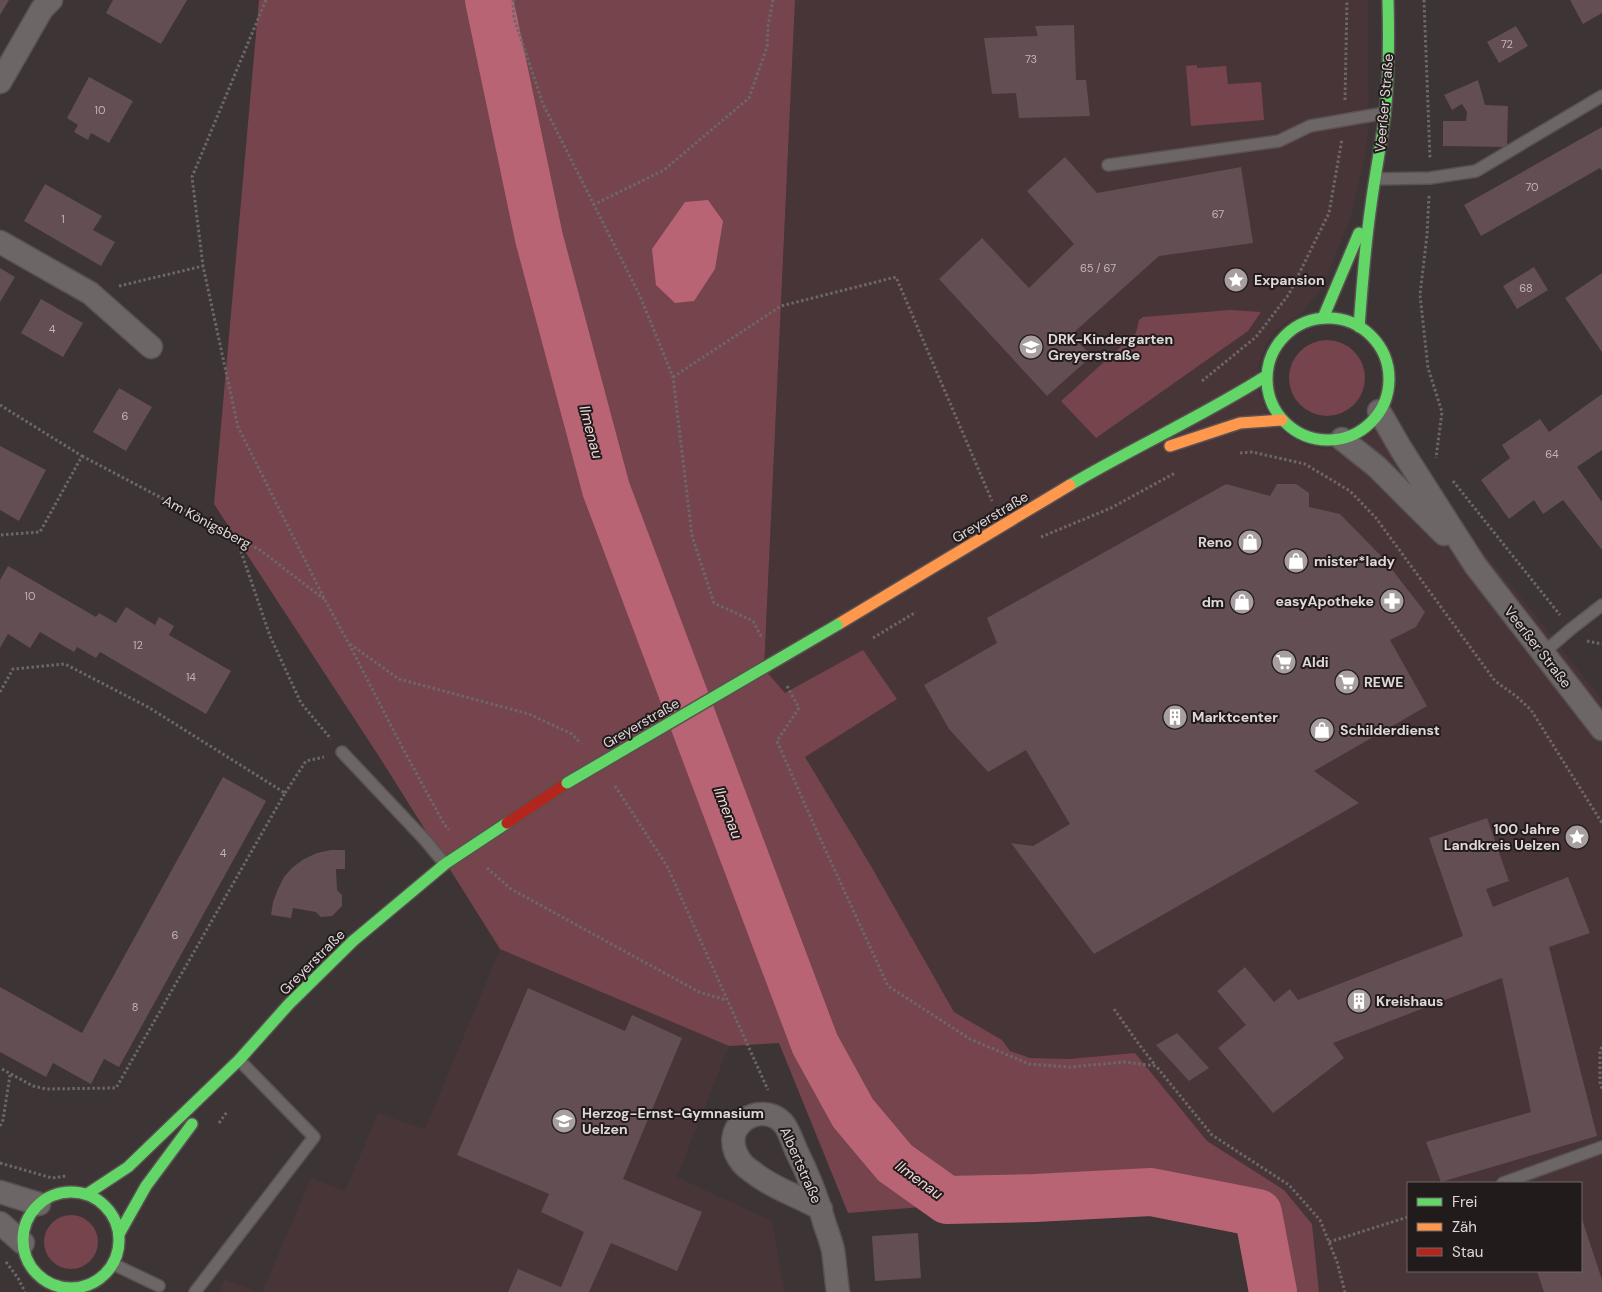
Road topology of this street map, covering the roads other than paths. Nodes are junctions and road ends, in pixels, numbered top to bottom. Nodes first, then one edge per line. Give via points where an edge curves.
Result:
1 (51, 0) edge
2 (1388, 0) edge
3 (0, 82) edge
4 (1602, 96) edge
5 (1385, 113) junction
6 (1108, 164) dead end
7 (1376, 179) junction
8 (1371, 204) junction
9 (0, 242) edge
10 (1323, 318) junction
11 (1359, 327) junction
12 (151, 347) dead end
13 (1266, 376) junction
14 (1379, 412) junction
15 (1282, 420) junction
16 (1342, 438) junction
17 (1101, 467) junction
18 (1475, 565) junction
19 (1602, 605) edge
20 (1543, 653) junction
21 (1602, 729) edge
22 (342, 752) road end
23 (445, 864) junction
24 (239, 1060) junction
25 (1602, 1147) edge
26 (1506, 1182) edge
27 (0, 1192) edge
28 (87, 1194) junction
29 (39, 1204) junction
30 (821, 1209) junction
31 (0, 1223) edge
32 (119, 1234) junction
33 (23, 1243) junction
34 (113, 1264) junction
35 (43, 1279) junction
36 (159, 1286) dead end
37 (85, 1289) edge
38 (44, 1292) edge
39 (195, 1292) edge
40 (838, 1292) edge

1 - 3 street via 42,9
2 - 5 main road, Veerßer Straße
4 - 7 lane via 1476,171 1430,178
5 - 6 lane via 1310,126 1279,141
5 - 7 main road, Veerßer Straße
7 - 8 main road, Veerßer Straße
8 - 10 main road, Veerßer Straße
8 - 11 main road, Veerßer Straße
9 - 12 street via 90,293
10 - 11 main road via 1342,320
10 - 13 main road via 1298,326 1278,343
11 - 14 main road via 1372,337 1387,365 1389,381
13 - 15 main road via 1270,399
13 - 17 main road, Greyerstraße
14 - 16 main road via 1370,424
14 - 18 street, Veerßer Straße
15 - 16 main road via 1309,438
15 - 17 main road, Greyerstraße via 1240,423
16 - 18 street, Veerßer Straße via 1377,467
17 - 23 main road, Greyerstraße, bridge via 567,783
18 - 20 street, Veerßer Straße
19 - 20 lane
20 - 21 street, Veerßer Straße
22 - 23 lane
23 - 24 main road, Greyerstraße via 353,941 289,1004
24 - 28 main road, Greyerstraße via 128,1167
24 - 32 main road, Greyerstraße via 146,1186
24 - 39 lane via 314,1137
25 - 26 lane
27 - 29 street
28 - 29 main road via 53,1195
28 - 32 main road via 102,1203 114,1217
29 - 33 main road via 24,1228
30 - 30 street, Albertstraße via 764,1181 743,1164 734,1149 733,1135 739,1124 761,1114 783,1123
30 - 40 street, Albertstraße via 832,1249
31 - 33 street
32 - 34 main road
33 - 35 main road via 29,1263
34 - 36 lane
34 - 37 main road
35 - 37 main road via 56,1286
35 - 38 main road

